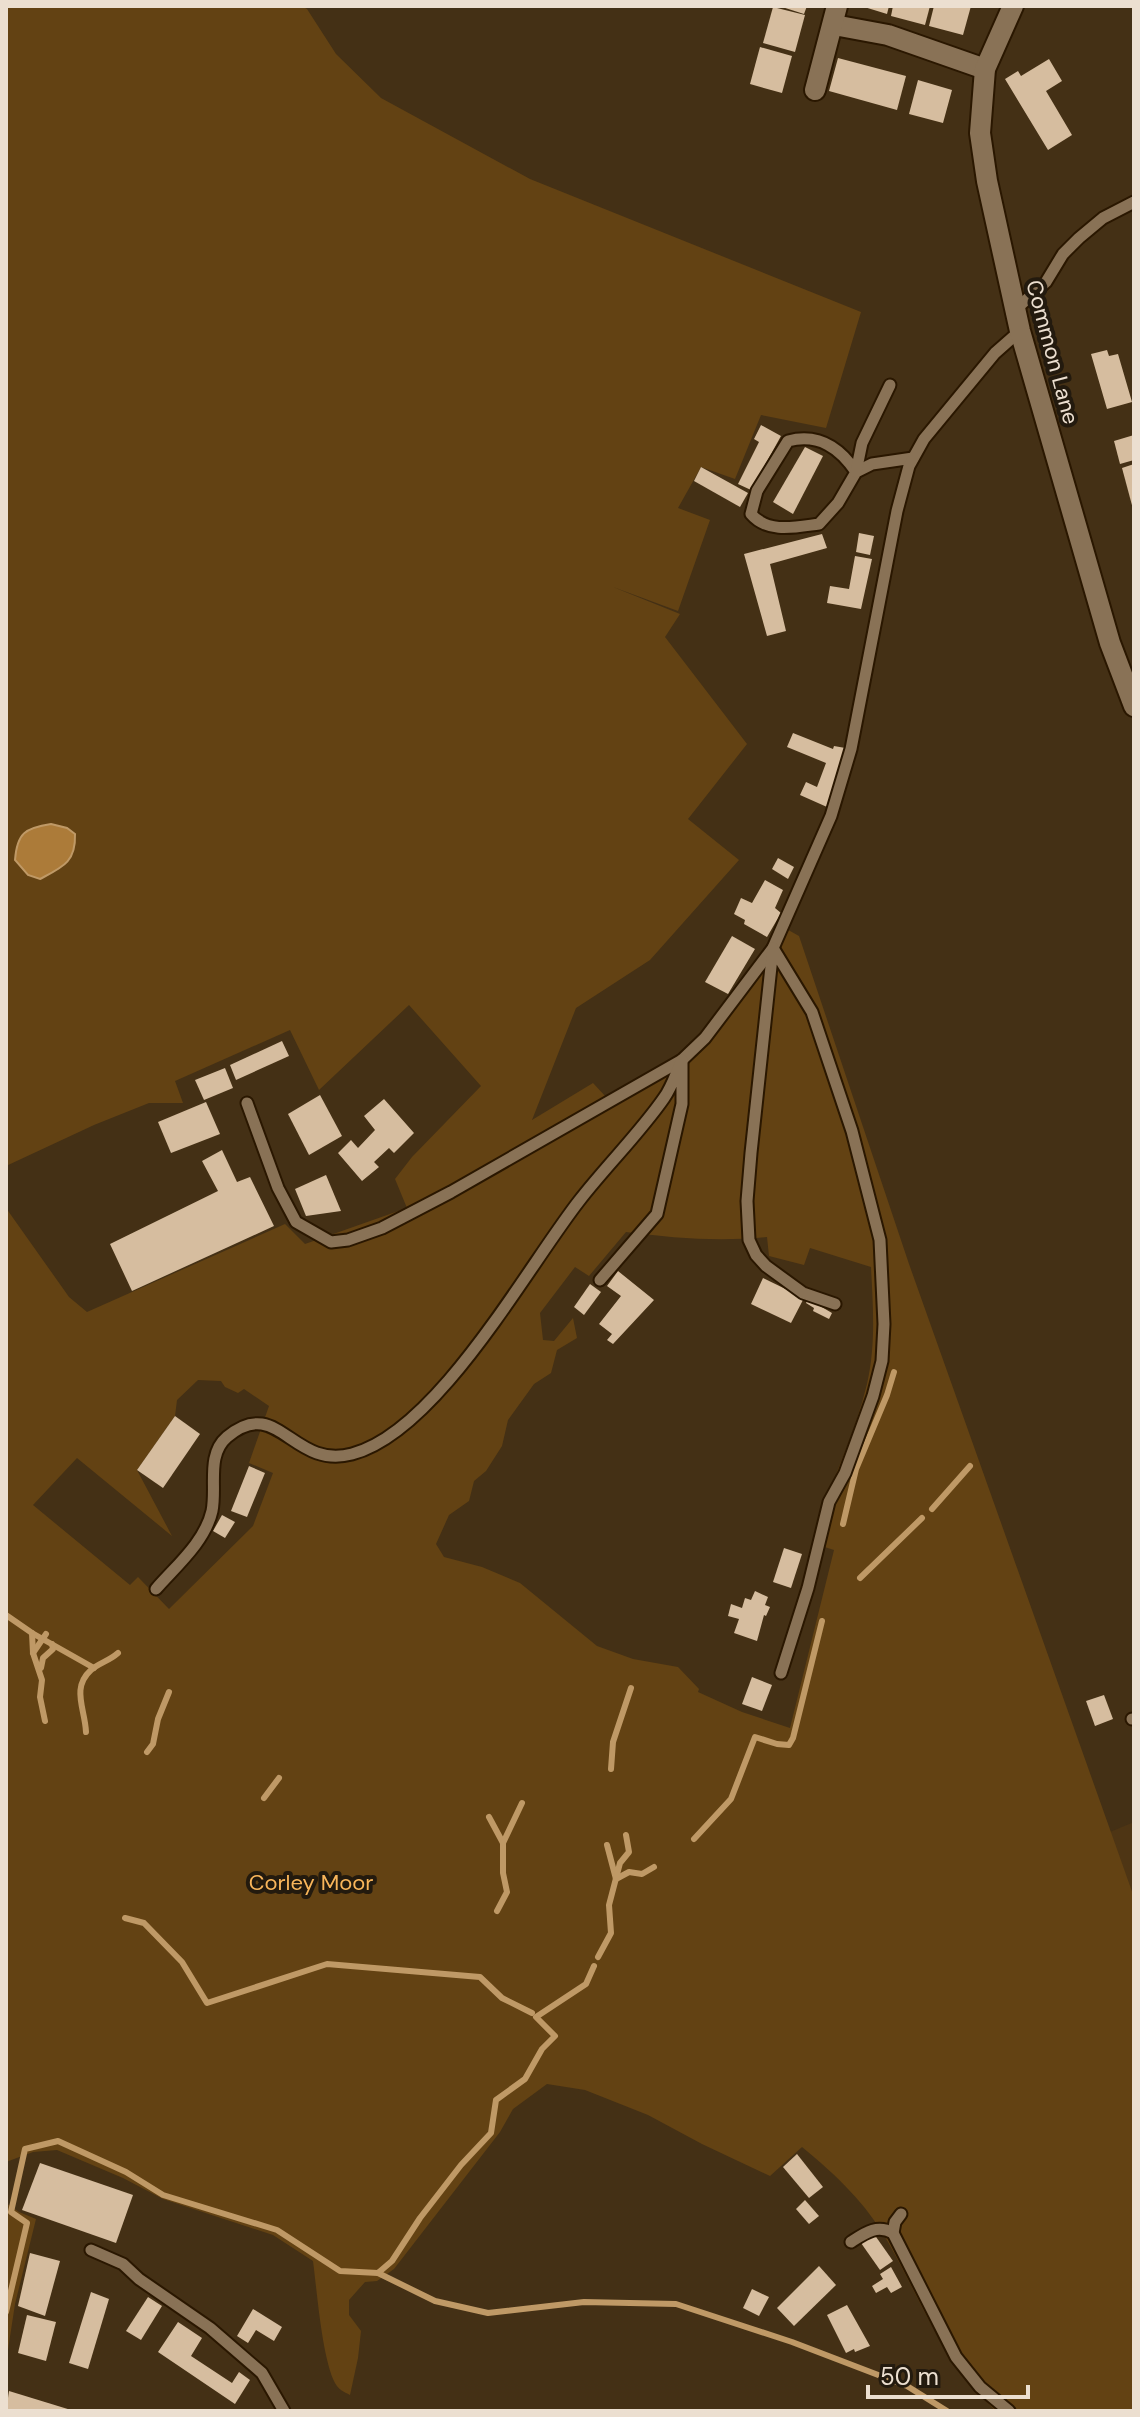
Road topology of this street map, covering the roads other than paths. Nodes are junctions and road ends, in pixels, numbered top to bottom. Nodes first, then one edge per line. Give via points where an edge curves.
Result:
1 (1013, 6) edge
2 (835, 16) edge
3 (985, 69) junction
4 (815, 90) dead end
5 (1134, 202) edge
6 (1015, 310) junction
7 (1020, 331) junction
8 (890, 385) dead end
9 (913, 458) junction
10 (856, 472) junction
11 (1134, 706) edge
12 (773, 948) junction
13 (682, 1060) junction
14 (247, 1103) dead end
15 (600, 1280) dead end
16 (835, 1304) dead end
17 (156, 1589) dead end
18 (781, 1673) dead end
19 (901, 2214) dead end
20 (893, 2233) junction
21 (851, 2242) dead end
22 (91, 2250) dead end
23 (284, 2411) edge
24 (1009, 2411) edge

1 - 3 street, Common Lane
2 - 3 street
2 - 4 street
3 - 6 street, Common Lane via 980,133
5 - 6 lane via 1079,238 1046,282
6 - 7 street, Common Lane
7 - 9 lane via 995,353
7 - 11 street, Common Lane via 1110,643
8 - 10 lane via 862,443
9 - 10 lane
9 - 12 lane via 897,511 851,749 831,816
10 - 10 lane via 819,524 785,528 759,523 751,514 757,491 788,441 822,441 844,453
12 - 13 lane
12 - 16 lane via 747,1201 749,1240 766,1266 803,1293
12 - 18 lane via 812,1012 852,1131 880,1240 884,1324 873,1396 829,1502
13 - 14 lane via 382,1228 331,1242 296,1222
13 - 15 lane via 682,1104 657,1214
13 - 17 lane via 665,1097 578,1202 439,1391 381,1442 354,1454 332,1458 312,1452 258,1422 228,1436 214,1459 211,1516 199,1539
19 - 20 lane
20 - 21 lane via 872,2230
20 - 24 lane via 956,2357
22 - 23 lane via 123,2264 210,2328 262,2373

